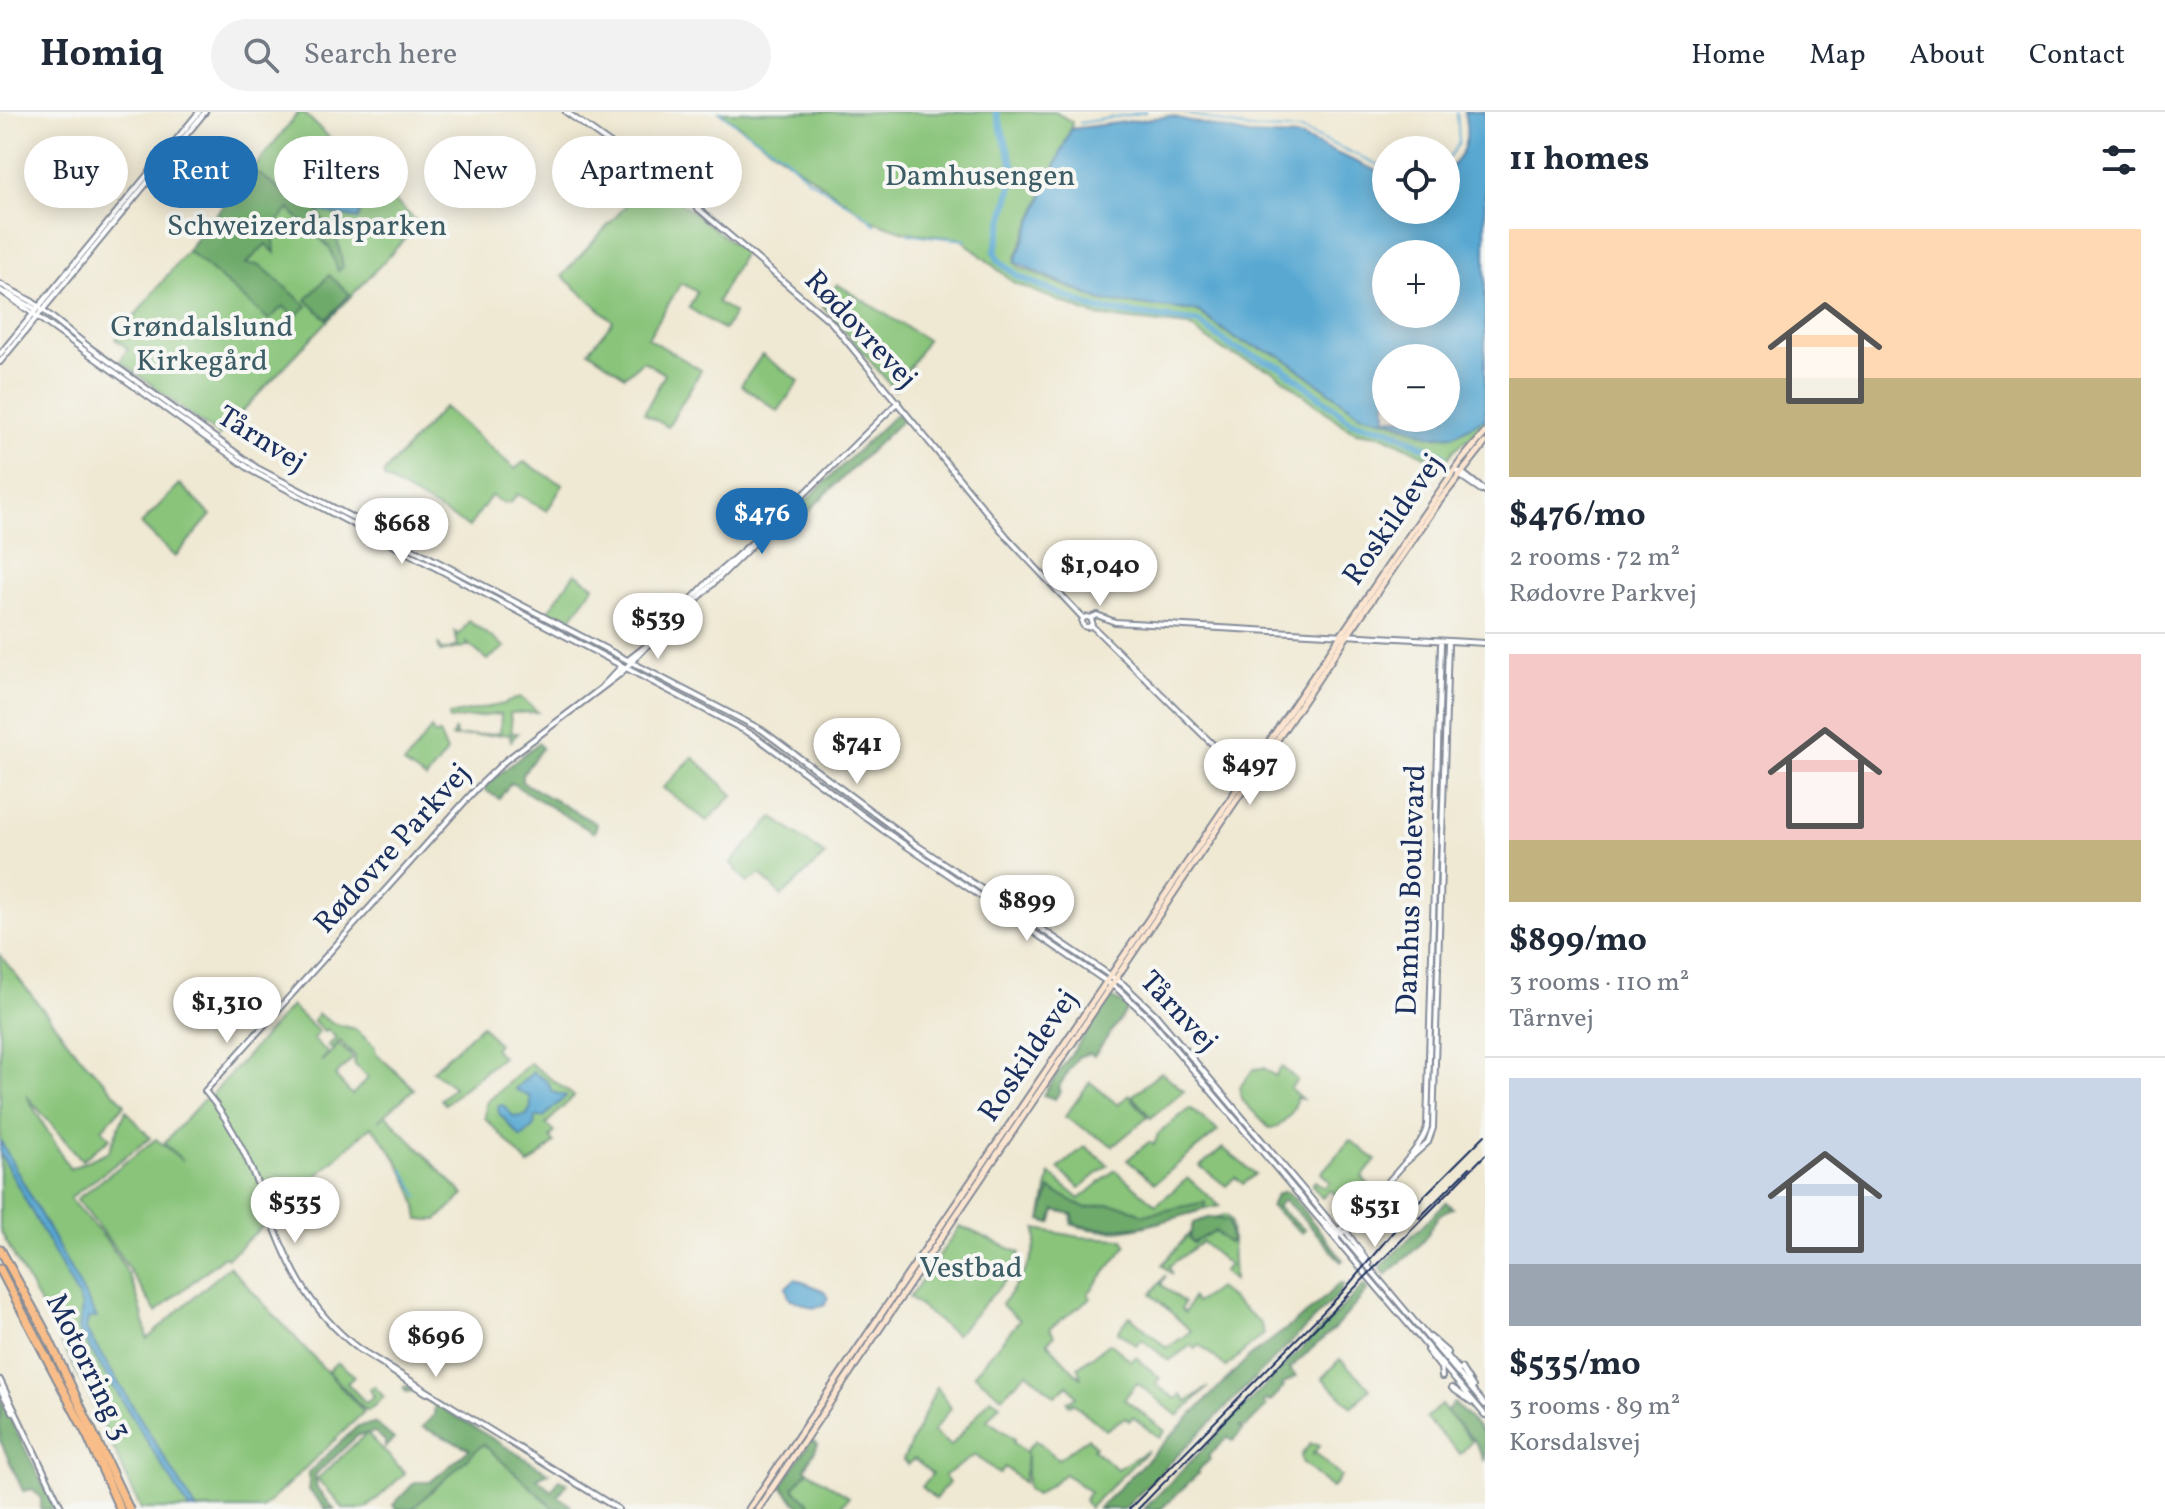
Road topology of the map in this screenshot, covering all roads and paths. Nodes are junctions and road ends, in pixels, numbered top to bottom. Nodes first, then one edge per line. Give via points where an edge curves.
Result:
1 (202, 112) edge
2 (566, 112) edge
3 (1, 289) edge
4 (35, 309) junction
5 (43, 310) junction
6 (38, 317) junction
7 (0, 354) edge
8 (0, 362) edge
9 (898, 402) junction
10 (1485, 433) edge
11 (1485, 443) edge
12 (1458, 473) junction
13 (1485, 492) edge
14 (1083, 618) junction
15 (1090, 618) junction
16 (1091, 625) junction
17 (1343, 636) junction
18 (1485, 643) edge
19 (1444, 644) junction
20 (630, 662) junction
21 (624, 667) junction
22 (1249, 776) junction
23 (1110, 975) junction
24 (1117, 979) junction
25 (1106, 981) junction
26 (1112, 986) junction
27 (1398, 1169) junction
28 (1290, 1173) junction
29 (1285, 1178) junction
30 (1304, 1202) junction
31 (1340, 1232) junction
32 (1337, 1242) junction
33 (0, 1249) edge
34 (0, 1271) edge
35 (1374, 1279) junction
36 (899, 1293) junction
37 (1419, 1327) junction
38 (1420, 1337) junction
39 (1442, 1350) junction
40 (1448, 1353) dead end
41 (1461, 1368) dead end
42 (1463, 1375) junction
43 (1442, 1377) dead end
44 (0, 1380) edge
45 (1452, 1388) dead end
46 (0, 1389) edge
47 (1484, 1404) edge
48 (1485, 1415) edge
49 (21, 1424) junction
50 (62, 1509) edge
51 (120, 1509) edge
52 (129, 1509) edge
53 (618, 1509) edge
54 (749, 1509) edge
55 (758, 1509) edge

1 - 4 street
1 - 5 street
2 - 9 street, Rødovrevej via 681,194 815,308
3 - 4 street, Tårnvej
3 - 4 street, Tårnvej
4 - 5 street, Tårnvej
4 - 6 street, Tårnvej
4 - 7 street
5 - 6 street
5 - 20 street, Tårnvej via 257,468
6 - 8 street
6 - 21 street, Tårnvej via 254,472
9 - 14 street, Rødovrevej via 1004,534
9 - 20 street, Rødovre Parkvej
10 - 12 main road, Roskildevej
11 - 12 main road, Roskildevej
12 - 13 street
12 - 17 main road, Roskildevej
14 - 15 street
14 - 16 street, Rødovrevej via 1083,626
15 - 16 street
15 - 17 street
16 - 22 street
17 - 19 street
17 - 22 main road, Roskildevej
18 - 19 street
19 - 27 street, Damhus Boulevard via 1427,1127
19 - 27 street, Damhus Boulevard via 1431,1137
20 - 21 street, Rødovre Parkvej
20 - 23 street, Tårnvej via 762,730 918,846
21 - 25 street, Tårnvej via 780,752 883,830
21 - 53 street, Rødovre Parkvej via 476,789 205,1091 246,1151 299,1285 329,1324 376,1359
22 - 23 main road, Roskildevej
22 - 24 main road, Roskildevej
23 - 24 street, Tårnvej
23 - 25 main road, Roskildevej
24 - 26 main road, Roskildevej
24 - 28 street, Tårnvej via 1147,1004
25 - 26 street, Tårnvej
25 - 36 main road, Roskildevej
26 - 29 street, Tårnvej via 1150,1019
26 - 36 main road, Roskildevej
27 - 31 street
28 - 29 street
28 - 31 street, Tårnvej
29 - 30 street, Tårnvej
30 - 31 street
30 - 32 street, Tårnvej
31 - 32 street
31 - 35 street, Tårnvej
32 - 35 street, Tårnvej
33 - 52 highway, Motorring 3
34 - 51 highway, Motorring 3
35 - 37 street
35 - 38 street
36 - 54 main road, Roskildevej
36 - 55 main road, Roskildevej
37 - 39 street
37 - 47 street
38 - 43 street
38 - 48 street
39 - 40 street
39 - 42 street
41 - 42 street
42 - 47 street
44 - 49 street
45 - 48 street
46 - 49 street
49 - 50 street

